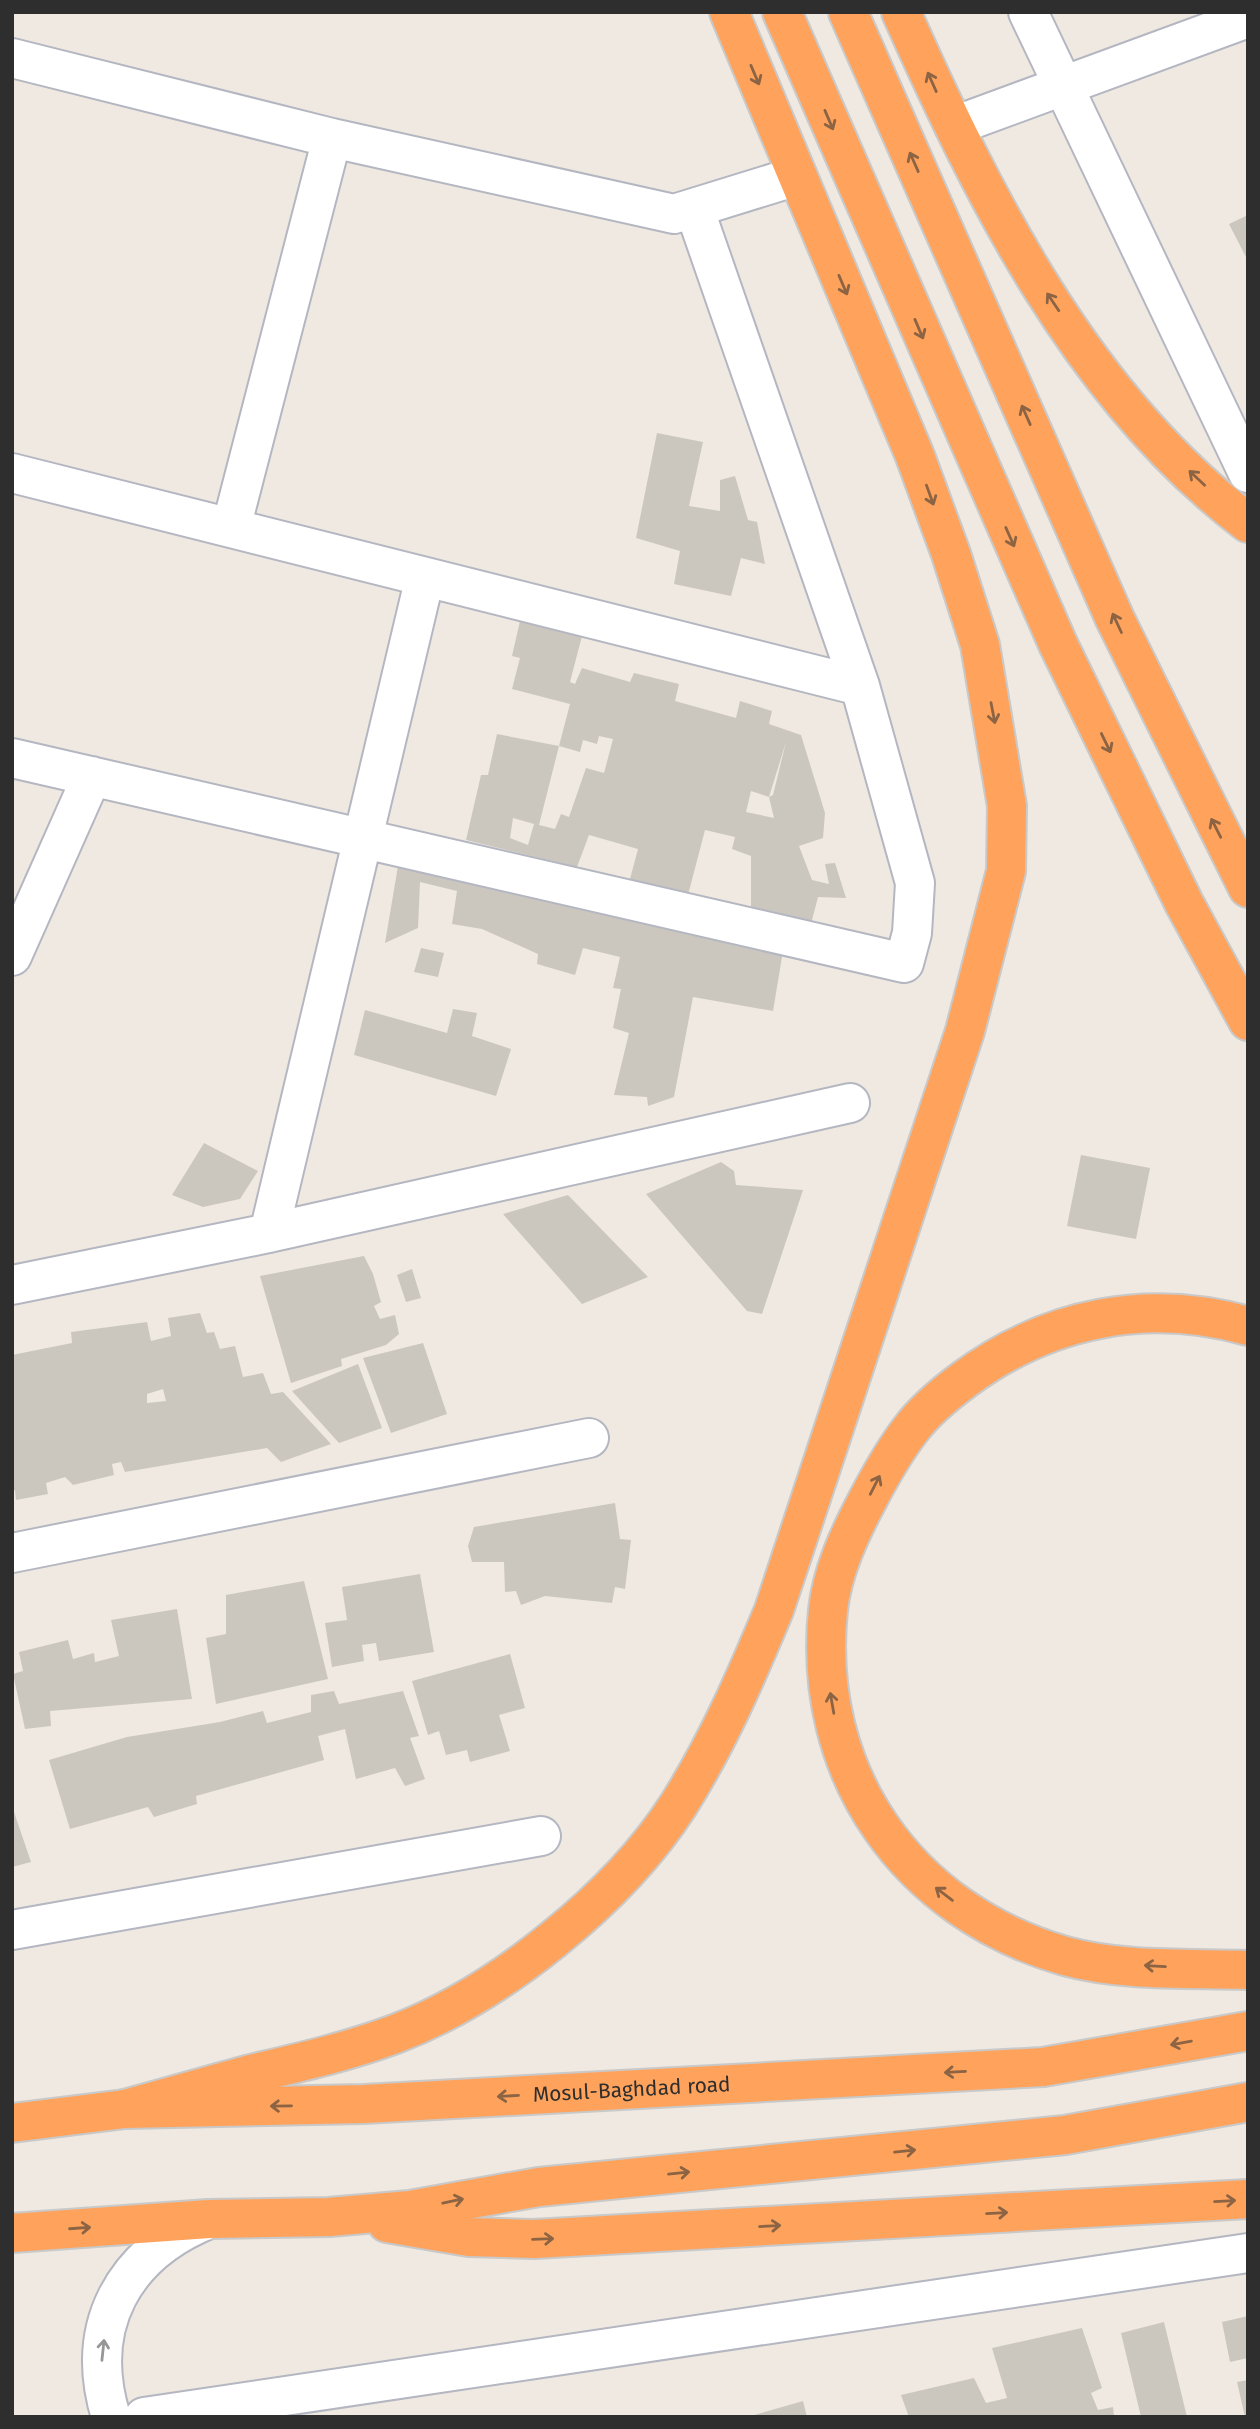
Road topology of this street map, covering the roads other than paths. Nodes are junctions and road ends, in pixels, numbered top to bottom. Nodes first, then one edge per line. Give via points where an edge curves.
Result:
1 (729, 12) edge
2 (782, 12) edge
3 (848, 12) edge
4 (901, 12) edge
5 (1028, 12) edge
6 (1248, 18) edge
7 (12, 58) edge
8 (1063, 88) junction
9 (954, 126) junction
10 (332, 138) junction
11 (797, 176) junction
12 (986, 190) junction
13 (934, 206) junction
14 (694, 208) junction
15 (874, 225) junction
16 (825, 241) junction
17 (12, 473) edge
18 (1248, 473) edge
19 (1248, 523) edge
20 (231, 528) junction
21 (425, 577) junction
22 (860, 686) junction
23 (12, 758) edge
24 (92, 776) junction
25 (365, 839) junction
26 (1248, 888) edge
27 (12, 956) edge
28 (1248, 1021) edge
29 (850, 1103) dead end
30 (270, 1233) junction
31 (12, 1285) edge
32 (1248, 1326) edge
33 (589, 1438) dead end
34 (12, 1553) edge
35 (541, 1836) dead end
36 (12, 1930) edge
37 (1248, 1970) edge
38 (1248, 2031) edge
39 (1248, 2102) edge
40 (125, 2109) junction
41 (12, 2123) edge
42 (1248, 2199) edge
43 (329, 2217) junction
44 (209, 2218) junction
45 (12, 2233) edge
46 (1248, 2253) edge
47 (111, 2417) edge
48 (144, 2417) edge

1 -> 11 highway
2 -> 15 highway
13 -> 3 highway
9 -> 4 highway
5 - 8 street
6 - 8 street
7 - 10 street
8 - 9 street
8 - 18 street
9 - 12 highway
10 - 14 street via 674,214
10 - 20 street
11 - 14 street
11 - 16 highway
12 - 13 highway
19 -> 12 highway via 1166,449 1104,377 1045,291
26 -> 13 highway via 1115,619
14 - 22 street
15 - 16 highway
15 -> 28 highway via 1058,644 1184,903
16 -> 40 highway via 915,456 980,645 1007,806 1006,871 965,1031 774,1610 736,1701 677,1807 580,1917 515,1969 398,2033 344,2052
17 - 20 street
20 - 21 street
21 - 22 street
21 - 25 street
22 - 25 street via 915,883 912,933 904,963
23 - 24 street
24 - 25 street
24 - 27 street
25 - 30 street
29 - 30 street
30 - 31 street
37 -> 32 highway via 1125,1965 1067,1956 974,1916 938,1889 907,1862 877,1825 856,1786 841,1746 828,1654 828,1609 839,1561 857,1520 882,1471 913,1426 946,1394 981,1367 1070,1324 1162,1312 1212,1316
33 - 34 street
35 - 36 street
38 -> 40 highway, Mosul-Baghdad road via 1043,2067 365,2104
43 -> 39 highway via 410,2210 538,2187 1065,2135
40 - 41 highway, Mosul-Baghdad road
43 -> 42 highway via 469,2237 534,2239
43 - 44 highway
45 -> 44 highway
47 -> 44 street via 103,2391 102,2359 116,2298 154,2248
46 - 48 street

